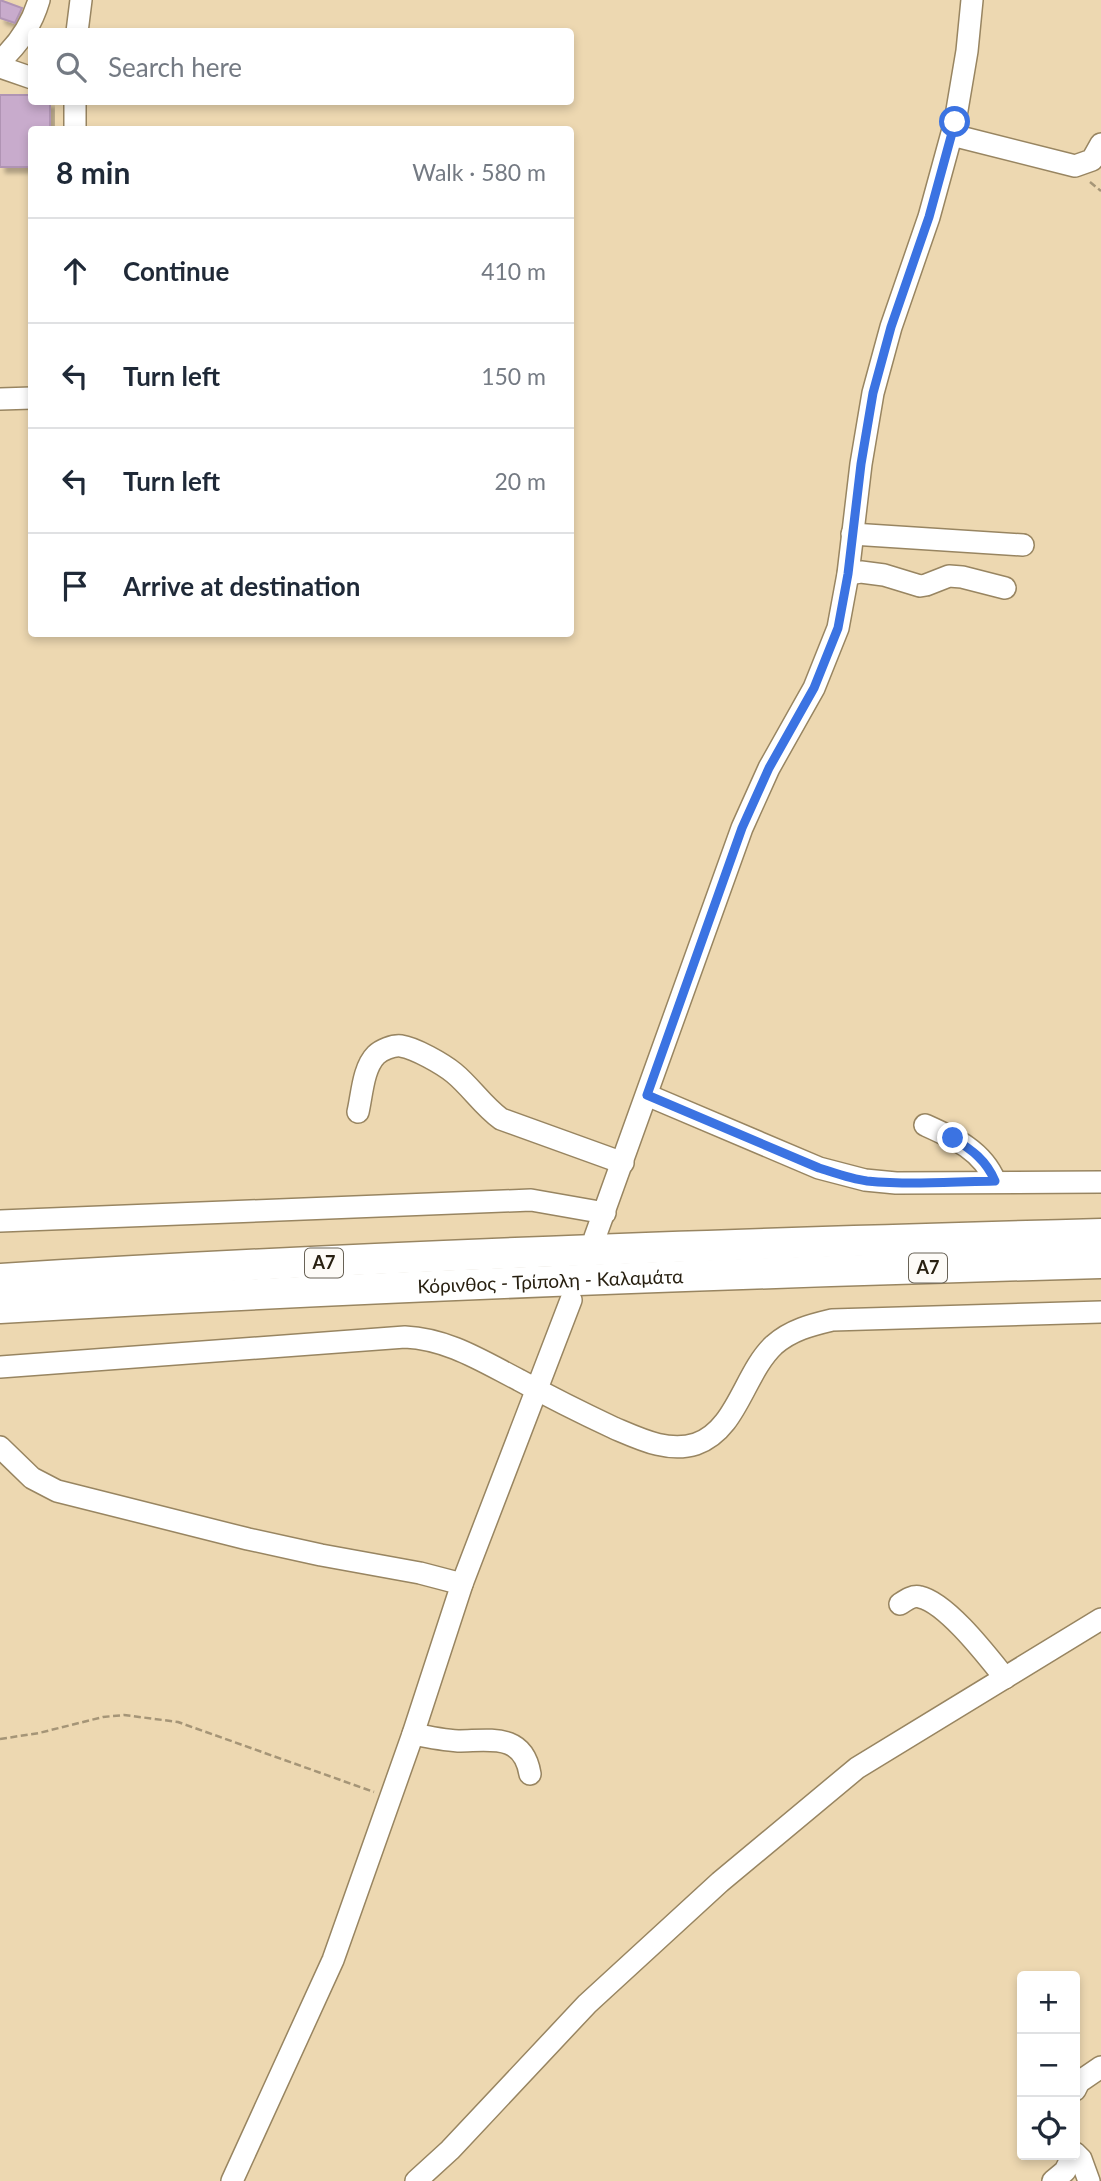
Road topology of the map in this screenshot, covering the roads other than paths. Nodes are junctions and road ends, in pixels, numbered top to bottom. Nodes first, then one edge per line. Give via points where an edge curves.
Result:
1 (39, 0) edge
2 (81, 0) edge
3 (972, 0) edge
4 (78, 28) edge
5 (0, 61) edge
6 (0, 67) edge
7 (28, 77) edge
8 (75, 105) edge
9 (75, 126) edge
10 (951, 135) junction
11 (1101, 144) edge
12 (28, 398) edge
13 (0, 399) edge
14 (852, 534) junction
15 (1023, 545) dead end
16 (848, 574) junction
17 (1005, 588) dead end
18 (647, 1095) junction
19 (358, 1112) dead end
20 (925, 1125) dead end
21 (623, 1163) junction
22 (995, 1181) junction
23 (1101, 1182) edge
24 (605, 1213) junction
25 (0, 1221) edge
26 (1101, 1234) edge
27 (596, 1237) dead end
28 (1101, 1263) edge
29 (0, 1279) edge
30 (571, 1300) dead end
31 (0, 1308) edge
32 (1101, 1312) edge
33 (0, 1367) edge
34 (536, 1390) junction
35 (0, 1447) edge
36 (462, 1584) junction
37 (900, 1604) dead end
38 (1101, 1619) edge
39 (1005, 1678) junction
40 (413, 1734) junction
41 (530, 1774) dead end
42 (1101, 2067) edge
43 (1080, 2081) edge
44 (1080, 2158) edge
45 (1071, 2160) edge
46 (232, 2181) edge
47 (416, 2181) edge
48 (1053, 2181) edge
49 (1089, 2181) edge

1 - 5 street via 20,40
2 - 4 street
3 - 10 street via 966,62
6 - 7 street
8 - 9 street
10 - 11 street via 1075,166 1092,160
10 - 14 street via 880,365
12 - 13 street
14 - 15 street
14 - 16 street
16 - 17 street via 884,575 920,586 962,577
16 - 18 street via 838,628 825,665 742,828
18 - 21 street
18 - 22 street via 844,1176 896,1183
19 - 21 street via 375,1056 402,1046 454,1073 501,1119
20 - 22 street via 976,1154
21 - 24 street
22 - 23 street
24 - 25 street via 531,1200
24 - 27 street
26 - 29 highway, Κόρινθος - Τρίπολη - Καλαμάτα / Α7 via 743,1244
28 - 31 highway, Κόρινθος - Τρίπολη - Καλαμάτα / Α7 via 756,1272
30 - 34 street
32 - 34 street via 832,1320 808,1325 774,1346 714,1435 678,1447 632,1435
33 - 34 street via 405,1337 457,1348
34 - 36 street
35 - 36 street via 32,1478 57,1492 248,1539
36 - 40 street
37 - 39 street via 919,1596 938,1607
38 - 39 street
39 - 47 street via 857,1768 719,1882 587,2004
40 - 41 street via 505,1742 519,1749
40 - 46 street via 332,1960
42 - 43 street
44 - 49 street
45 - 48 street

